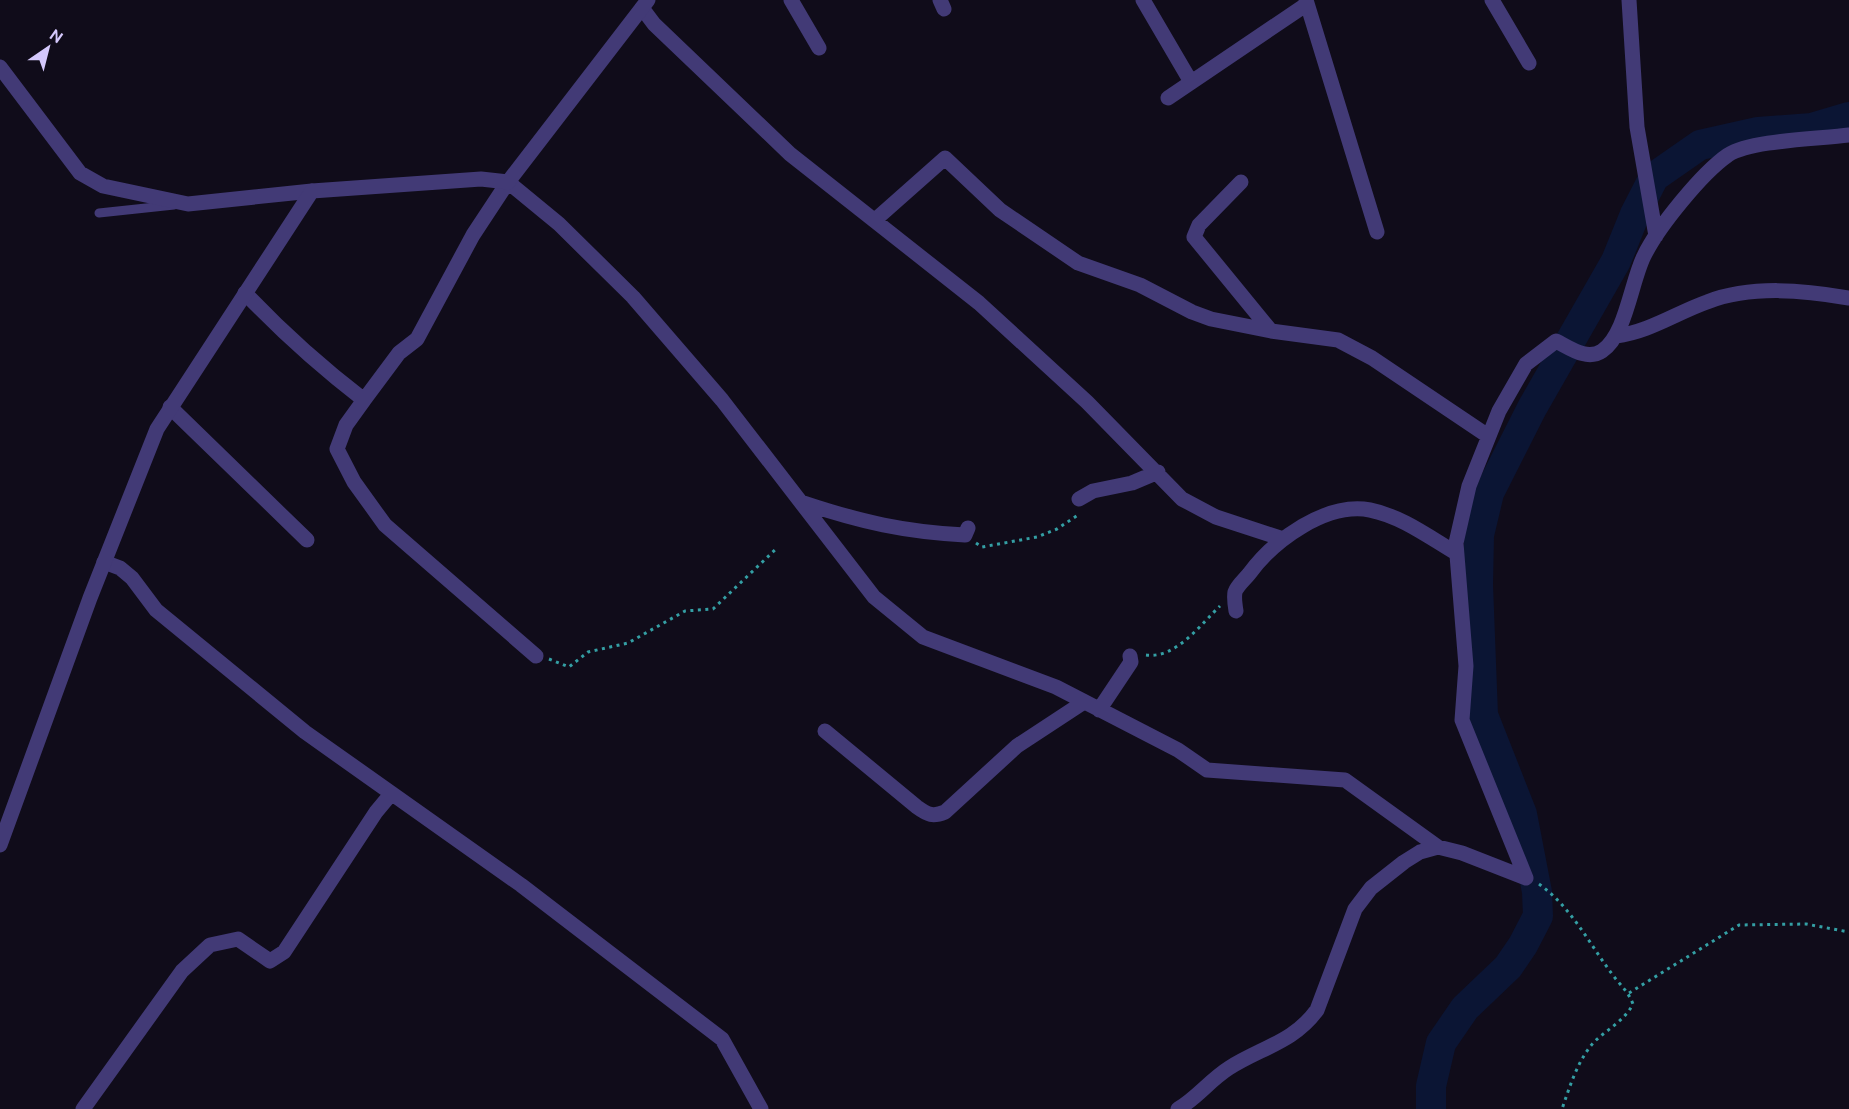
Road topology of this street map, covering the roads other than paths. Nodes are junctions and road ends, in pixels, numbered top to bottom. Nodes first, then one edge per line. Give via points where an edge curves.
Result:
1 (791, 0) edge
2 (1143, 0) edge
3 (1492, 0) edge
4 (1629, 0) edge
5 (1307, 2) edge
6 (645, 4) edge
7 (819, 48) dead end
8 (1529, 63) dead end
9 (0, 67) edge
10 (1191, 82) junction
11 (1168, 98) dead end
12 (1849, 135) edge
13 (508, 182) junction
14 (1241, 182) dead end
15 (312, 191) junction
16 (188, 204) junction
17 (99, 213) dead end
18 (875, 220) junction
19 (1377, 232) dead end
20 (1656, 236) junction
21 (245, 293) junction
22 (1849, 298) edge
23 (1271, 331) junction
24 (1616, 336) junction
25 (364, 400) junction
26 (170, 407) junction
27 (1488, 436) junction
28 (1158, 472) junction
29 (804, 503) junction
30 (1082, 505) road end
31 (967, 531) road end
32 (1283, 539) junction
33 (307, 540) dead end
34 (1456, 553) junction
35 (104, 562) junction
36 (1236, 610) dead end
37 (536, 656) road end
38 (1131, 659) road end
39 (1084, 702) junction
40 (1099, 710) junction
41 (825, 731) dead end
42 (391, 794) junction
43 (0, 845) edge
44 (1438, 848) junction
45 (83, 1109) edge
46 (761, 1109) edge
47 (1178, 1109) edge

1 - 7 street
2 - 10 street
3 - 8 street
4 - 20 street via 1637,127
5 - 10 street
5 - 19 street
6 - 13 street
6 - 18 street via 654,24 790,154
9 - 16 street via 80,173 103,186
10 - 11 street
12 - 20 street via 1748,147 1730,154 1706,175
13 - 15 street via 481,179
13 - 25 street via 473,234 417,339 399,353
13 - 29 street via 559,224 633,297
14 - 23 street via 1199,225 1194,237
15 - 16 street
15 - 21 street
16 - 17 lane
18 - 23 street via 945,158 1000,210 1078,263 1140,285 1202,315
18 - 28 street via 980,303
20 - 24 street via 1641,264
21 - 25 street via 327,372
21 - 26 street
22 - 24 street via 1785,291 1728,296 1640,331
23 - 27 street via 1314,335 1353,347
24 - 27 street via 1601,352 1584,355 1556,341 1526,364
25 - 37 street via 346,425 337,449 354,482 385,525
26 - 33 street
26 - 35 street via 157,429
27 - 34 street via 1469,486 1456,535
28 - 30 street via 1132,483 1093,491
28 - 32 street via 1193,507
29 - 31 street via 903,531
29 - 39 street via 874,597 923,637 1056,687
32 - 34 street via 1334,511 1359,509 1391,516
32 - 36 street via 1259,560 1235,592
34 - 44 street via 1466,666 1462,720 1526,878 1462,853
35 - 42 street via 132,578 156,610 305,732
35 - 43 street
38 - 40 street
39 - 40 street
39 - 41 street via 1017,746 945,812 935,816 917,807
40 - 44 street via 1178,750 1207,770 1345,780
42 - 45 street via 284,952 270,961 238,939 210,945 182,971
42 - 46 street via 520,885 722,1039
44 - 47 street via 1420,852 1404,862 1371,888 1355,909 1317,1010 1307,1024 1286,1041 1228,1068

